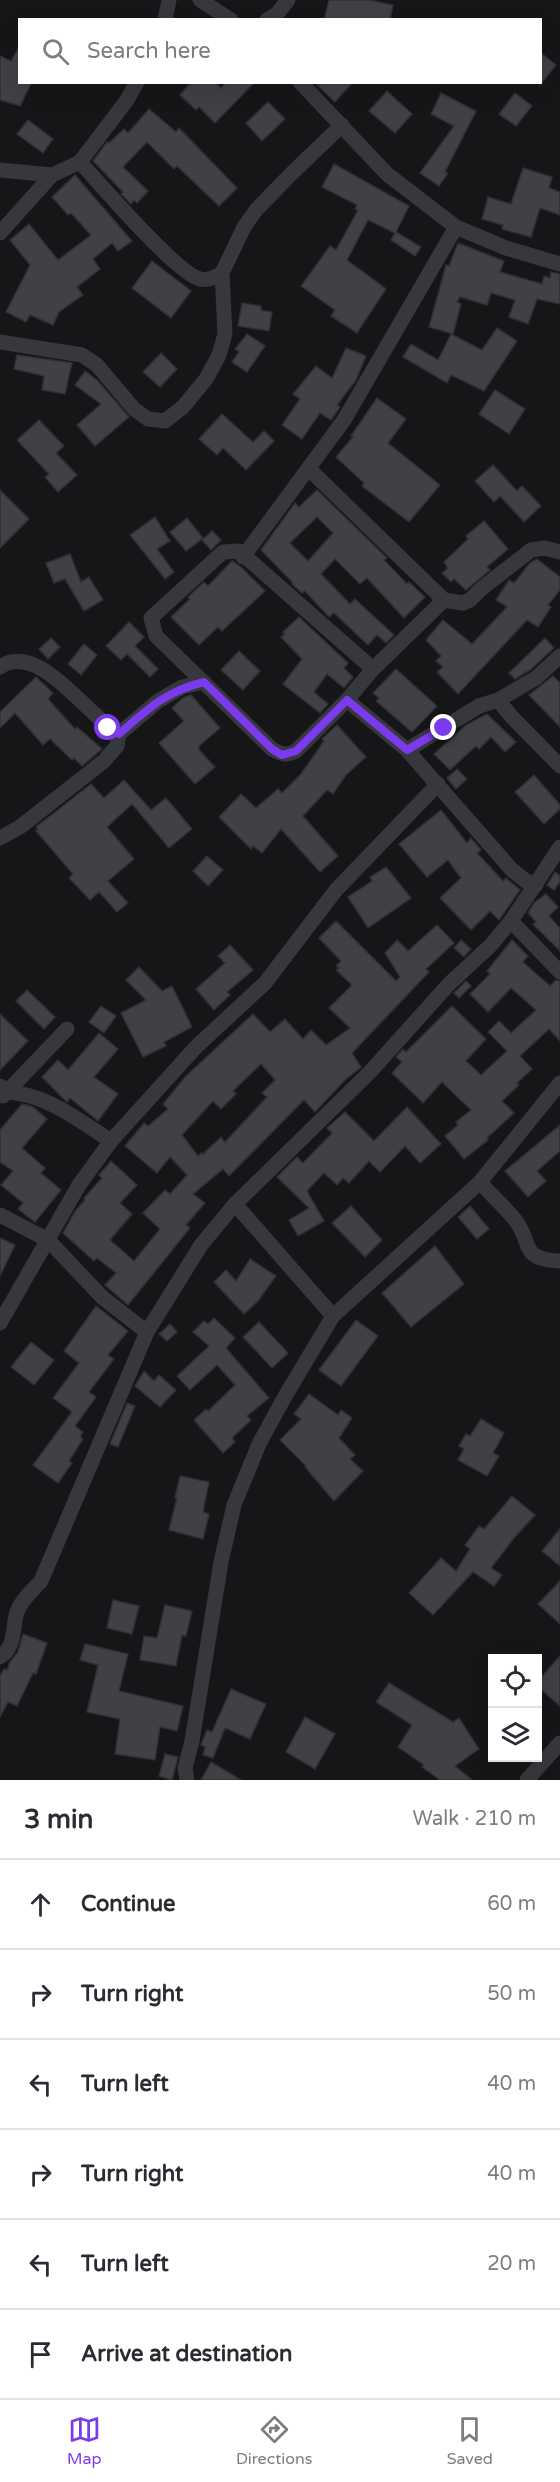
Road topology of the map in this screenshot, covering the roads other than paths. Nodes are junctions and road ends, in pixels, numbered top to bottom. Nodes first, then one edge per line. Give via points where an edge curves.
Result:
1 (169, 0) edge
2 (200, 0) edge
3 (288, 0) edge
4 (165, 18) edge
5 (228, 18) edge
6 (270, 18) edge
7 (136, 84) edge
8 (302, 84) edge
9 (342, 125) junction
10 (80, 162) junction
11 (0, 170) edge
12 (52, 175) junction
13 (456, 227) junction
14 (0, 233) edge
15 (560, 264) edge
16 (222, 273) junction
17 (0, 342) edge
18 (309, 469) junction
19 (560, 539) edge
20 (544, 548) junction
21 (560, 552) edge
22 (243, 557) junction
23 (444, 600) junction
24 (560, 656) edge
25 (0, 667) edge
26 (373, 669) junction
27 (204, 682) junction
28 (347, 700) junction
29 (498, 700) junction
30 (119, 734) junction
31 (407, 750) junction
32 (560, 766) edge
33 (438, 784) junction
34 (0, 838) edge
35 (560, 847) edge
36 (536, 885) junction
37 (512, 921) junction
38 (560, 972) edge
39 (67, 1029) dead end
40 (560, 1083) edge
41 (2, 1093) edge
42 (111, 1141) junction
43 (480, 1182) junction
44 (235, 1204) junction
45 (0, 1215) edge
46 (48, 1240) junction
47 (560, 1261) edge
48 (333, 1316) junction
49 (0, 1323) edge
50 (147, 1332) junction
51 (0, 1657) edge
52 (560, 1743) edge
53 (187, 1780) edge
54 (528, 1780) edge

1 - 4 street
2 - 5 street
3 - 6 street
7 - 10 street
8 - 9 street
9 - 13 street via 387,174
9 - 16 street via 256,210
10 - 12 street
10 - 16 street via 170,258 199,279
11 - 12 street
12 - 14 street
13 - 15 street via 506,248
13 - 18 street via 344,420
16 - 17 street via 225,334 219,355 206,379 183,407 165,421 148,419 134,409 97,365 82,355
18 - 22 street
18 - 23 street
19 - 20 street
20 - 21 street
20 - 23 street via 522,556 470,600
22 - 26 street
22 - 27 street via 239,551 223,552 150,618 156,636
23 - 26 street
24 - 29 street via 536,678
25 - 30 street via 26,661 40,667
26 - 28 street
27 - 28 street via 282,755 296,751
27 - 30 street via 182,687 159,701
28 - 31 street
29 - 31 street via 479,706
29 - 32 street
30 - 34 street via 117,746 104,761
31 - 33 street
33 - 36 street via 512,870
33 - 42 street via 336,890 264,983 196,1047
35 - 36 street
36 - 37 street
37 - 38 street
37 - 44 street via 442,991 370,1072
39 - 41 street
40 - 43 street
41 - 42 street via 22,1093 44,1102
42 - 46 street via 79,1185
43 - 47 street via 517,1222 527,1248 543,1260
43 - 48 street
44 - 48 street
44 - 50 street via 201,1245
45 - 46 street
46 - 49 street
46 - 50 street via 103,1298
48 - 53 street via 259,1444 234,1505 185,1767
50 - 51 street via 41,1581 22,1601 11,1644
52 - 54 street

